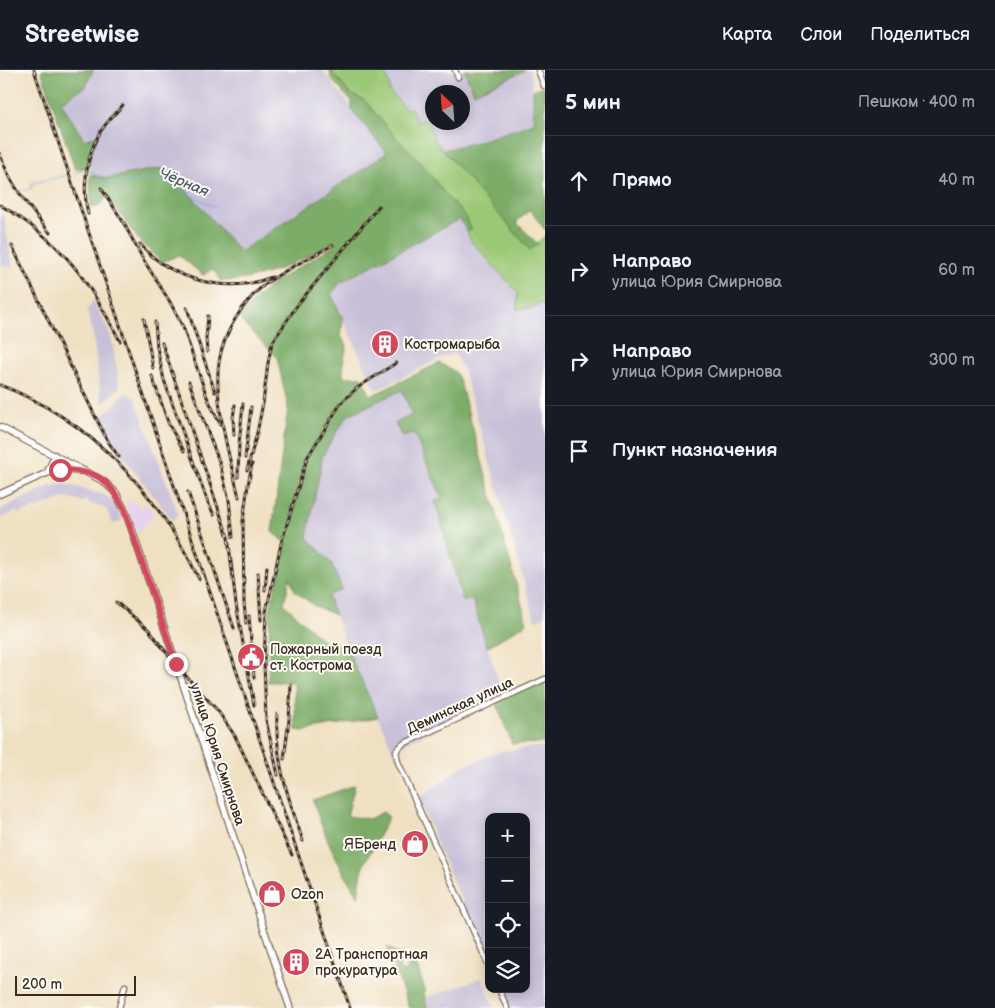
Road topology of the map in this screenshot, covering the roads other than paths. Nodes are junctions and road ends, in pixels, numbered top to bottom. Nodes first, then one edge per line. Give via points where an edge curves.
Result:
1 (455, 70) edge
2 (538, 70) edge
3 (458, 77) dead end
4 (544, 86) dead end
5 (0, 428) edge
6 (55, 455) junction
7 (86, 471) junction
8 (47, 473) junction
9 (0, 494) edge
10 (545, 678) edge
11 (485, 957) edge
12 (125, 986) dead end
13 (501, 993) edge
14 (119, 1008) edge
15 (290, 1008) edge
16 (507, 1008) edge

1 - 3 street
2 - 4 street
5 - 6 main road, улица Юрия Смирнова
6 - 7 main road, улица Юрия Смирнова
6 - 8 main road
7 - 8 main road
7 - 15 main road, улица Юрия Смирнова via 111,487 125,511
8 - 9 main road
10 - 11 street, Деминская улица via 403,744 396,751 398,762
12 - 14 street
13 - 16 street

